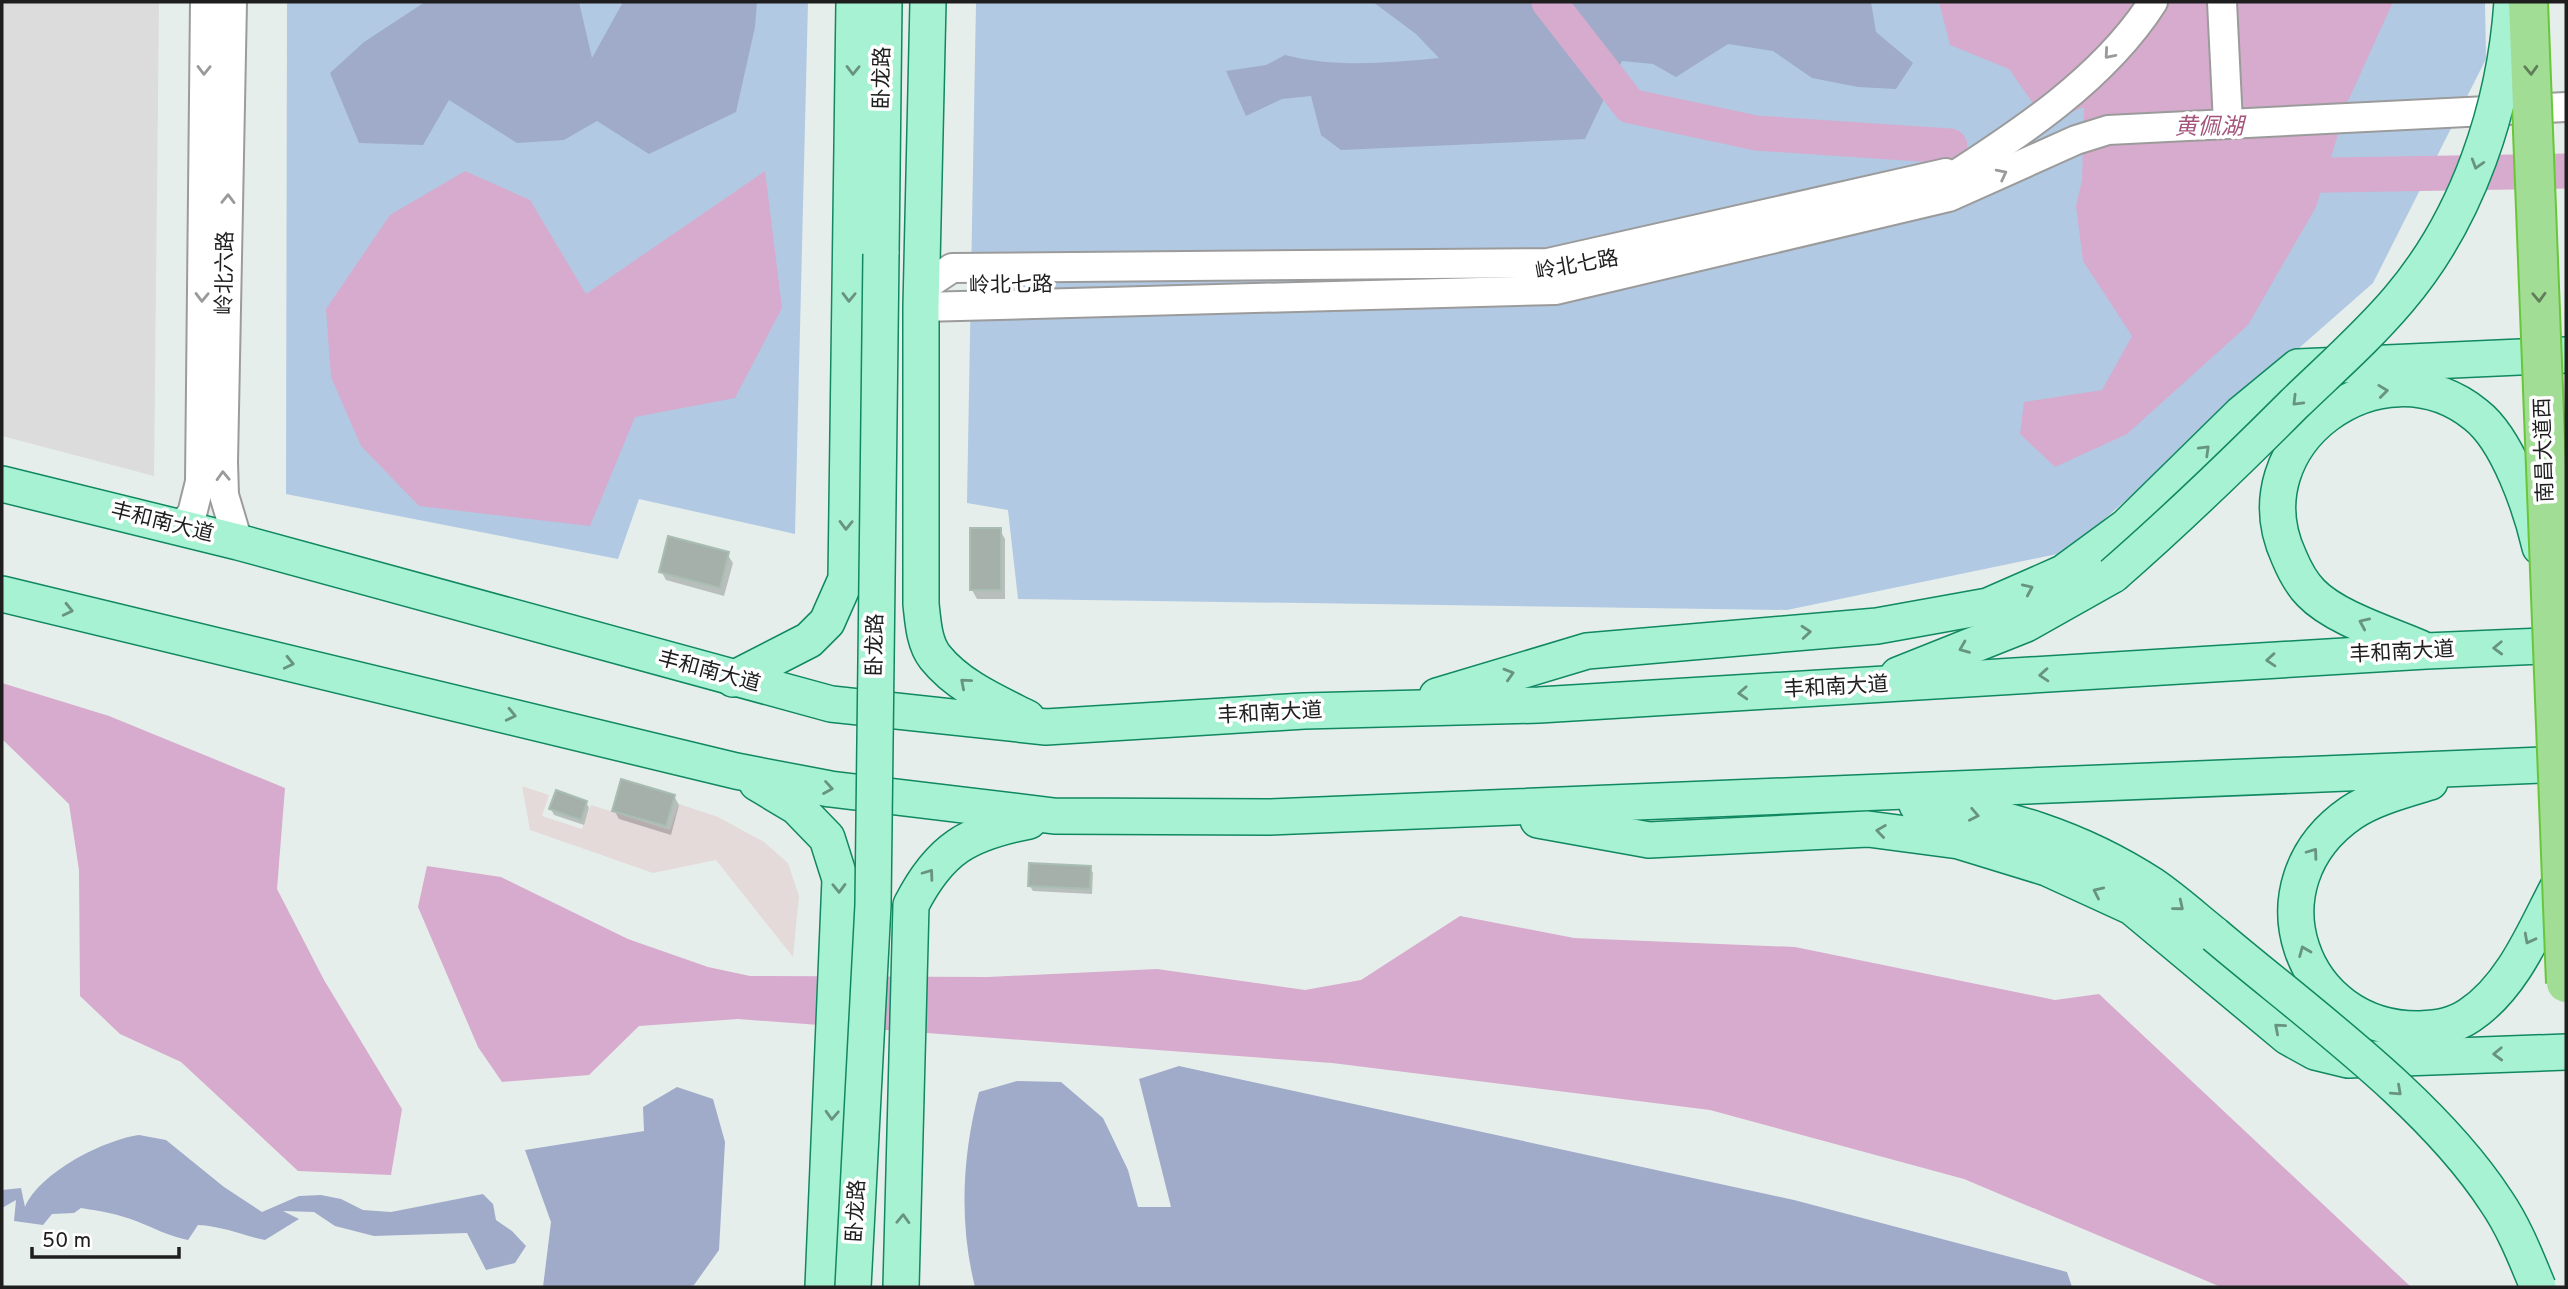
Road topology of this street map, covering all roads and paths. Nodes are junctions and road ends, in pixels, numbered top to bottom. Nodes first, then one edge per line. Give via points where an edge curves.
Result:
1 (205, 2) edge
2 (232, 2) edge
3 (853, 2) edge
4 (884, 2) edge
5 (905, 2) edge
6 (928, 2) edge
7 (2153, 2) edge
8 (2222, 2) edge
9 (2512, 2) edge
10 (2528, 2) edge
11 (2566, 107) edge
12 (2228, 123) junction
13 (1955, 185) junction
14 (892, 254) junction
15 (922, 298) junction
16 (2566, 355) edge
17 (2, 484) edge
18 (179, 527) junction
19 (238, 541) junction
20 (2, 594) edge
21 (2551, 598) junction
22 (2566, 645) edge
23 (2426, 651) junction
24 (733, 679) junction
25 (1869, 686) junction
26 (1396, 708) junction
27 (1046, 727) junction
28 (2566, 764) edge
29 (2466, 769) junction
30 (736, 771) junction
31 (1784, 795) junction
32 (1472, 808) junction
33 (1054, 816) junction
34 (2562, 879) junction
35 (2566, 982) edge
36 (2566, 1052) edge
37 (823, 1287) edge
38 (853, 1287) edge
39 (873, 1287) edge
40 (901, 1287) edge
41 (2538, 1287) edge

1 -> 18 street, 岭北六路 via 200,482 192,514
19 -> 2 street, 岭北六路 via 224,495 223,463
3 -> 24 main road, 卧龙路 via 846,579 827,622 809,640
4 - 14 main road, 卧龙路
5 - 14 main road, 卧龙路
6 - 15 main road, 卧龙路
7 -> 13 street via 2080,85
8 - 12 street
9 -> 25 main road, bridge via 2497,96 2472,177 2444,234 2407,288 2193,505 2113,575 2026,624
10 -> 21 highway, 南昌大道西, bridge
11 - 12 street
13 -> 12 street via 2108,130
13 - 15 street via 1556,290
13 - 15 street via 1548,263 952,268
14 - 38 main road, 卧龙路, bridge via 873,905
14 - 39 main road, 卧龙路 via 891,901
27 -> 15 main road, 卧龙路 via 974,691 935,657 924,634
26 -> 16 main road via 1587,651 1877,626 1988,606 2063,573 2127,526 2241,414 2298,367
17 - 18 main road, 丰和南大道
18 - 19 main road, 丰和南大道
19 - 24 main road, 丰和南大道
20 -> 30 main road
23 -> 21 main road, bridge via 2311,594 2279,537 2276,501 2280,475 2291,452 2309,429 2366,393 2404,388 2437,393 2477,415 2504,452 2531,507
21 - 34 highway, 南昌大道西, bridge
22 -> 23 main road, 丰和南大道
23 -> 25 main road, 丰和南大道
24 - 27 main road, 丰和南大道 via 831,704
25 -> 26 main road, 丰和南大道 via 1539,705
26 - 27 main road, 丰和南大道
28 - 29 main road
29 - 31 main road
34 -> 29 main road via 2502,985 2470,1015 2443,1028 2405,1029 2366,1021 2339,1002 2316,976 2301,948 2294,917 2297,885 2308,858 2351,813
30 -> 33 main road via 830,789
30 -> 37 main road, 卧龙路 via 797,807 827,838 840,880
31 - 32 main road
31 -> 41 main road, bridge via 1932,806 2049,832 2154,886 2430,1121 2498,1203
32 - 33 main road via 1269,817
36 -> 32 main road via 2348,1060 2315,1052 2288,1037 2132,907 2047,868 1959,841 1868,829 1649,840
40 -> 33 main road via 911,905 927,873 951,850 990,829
34 - 35 highway, 南昌大道西, bridge

